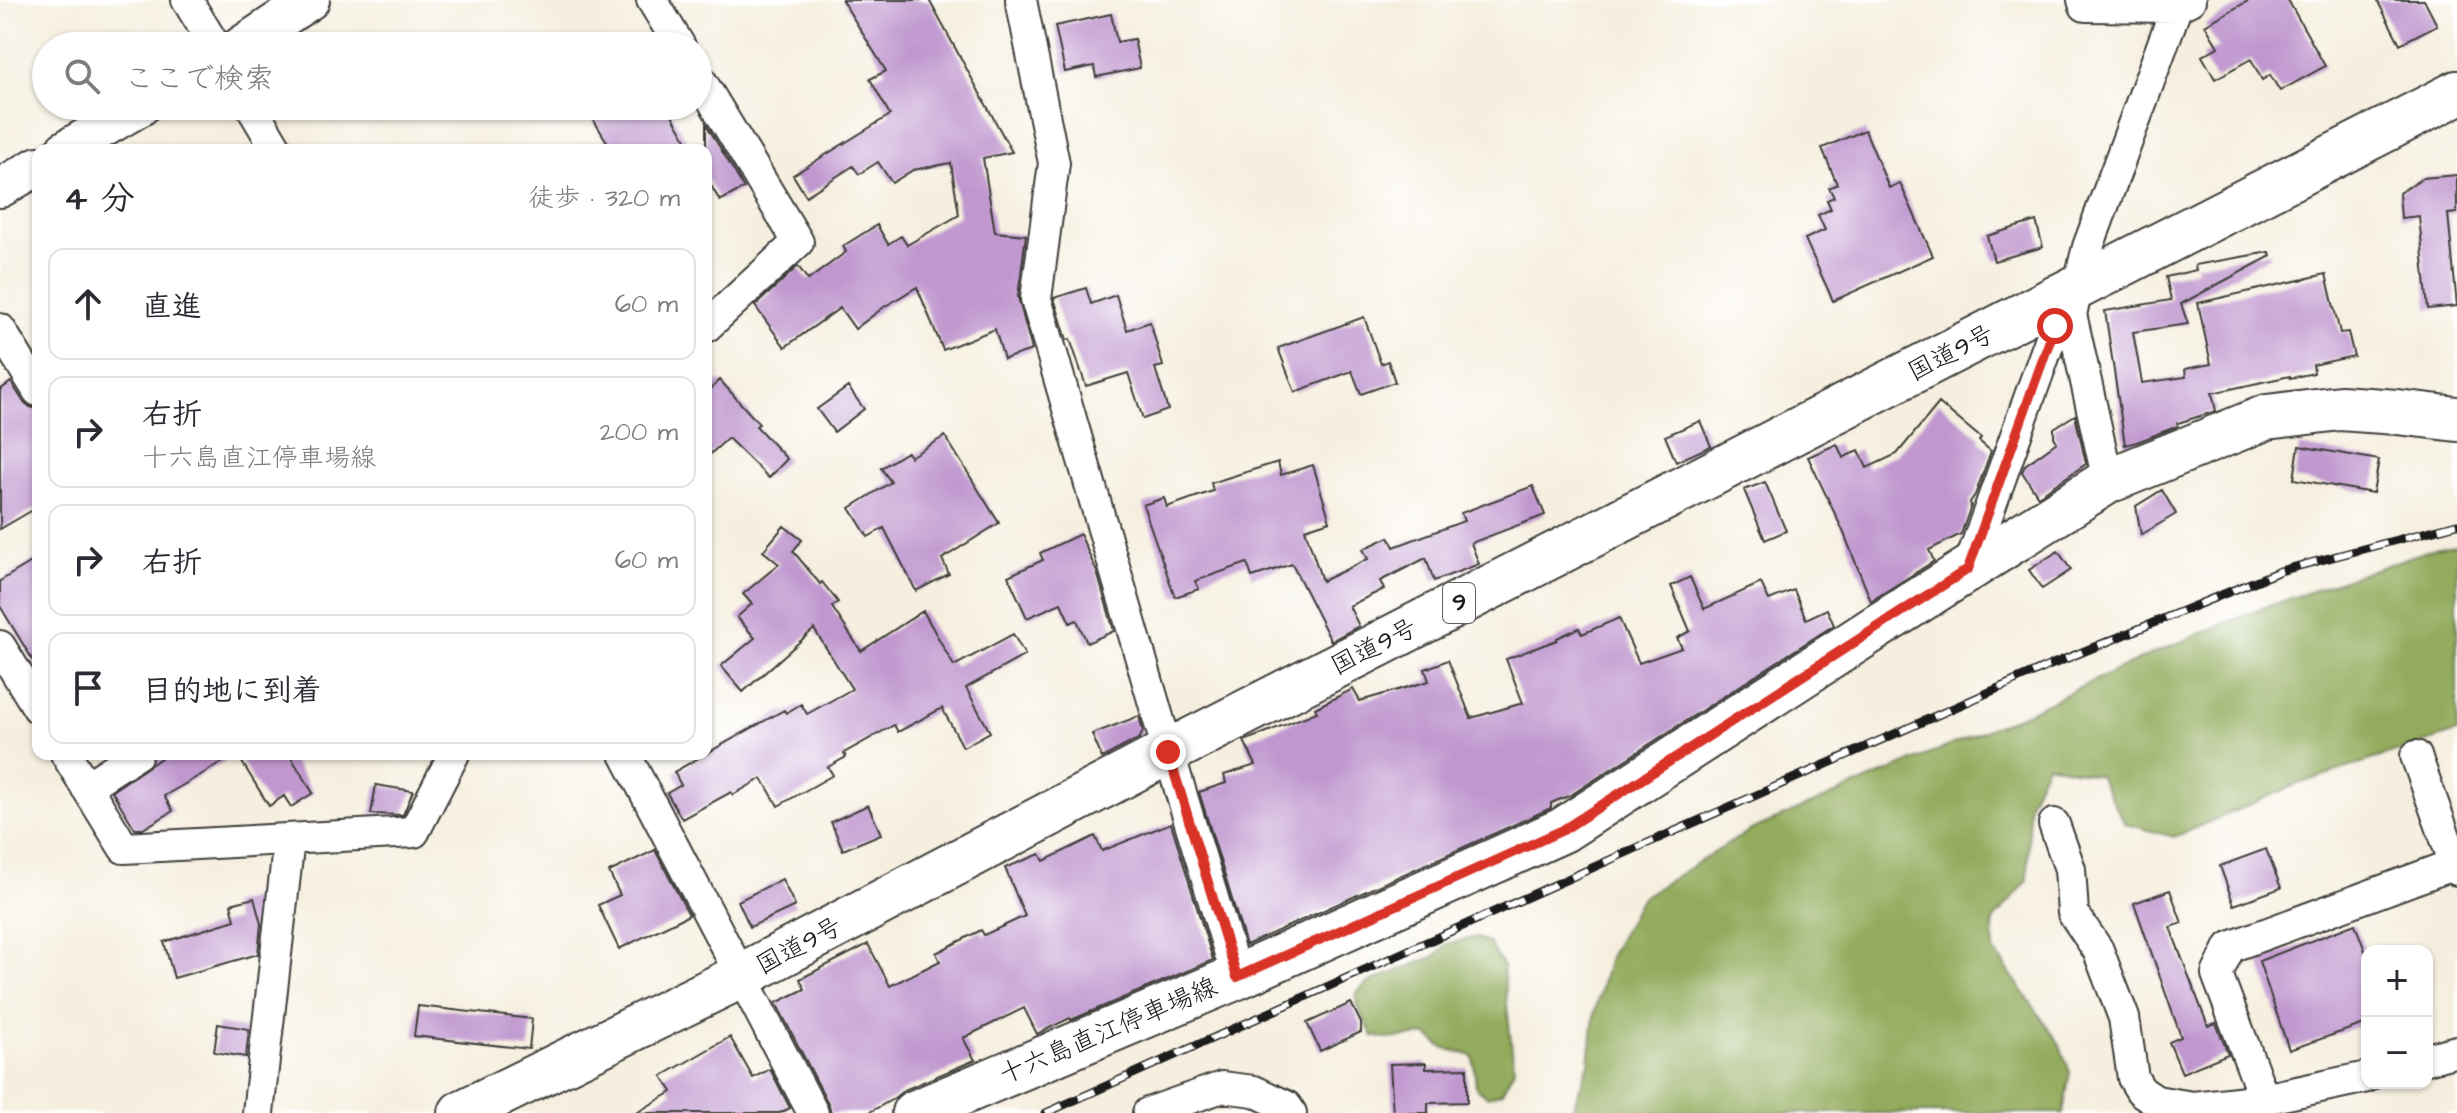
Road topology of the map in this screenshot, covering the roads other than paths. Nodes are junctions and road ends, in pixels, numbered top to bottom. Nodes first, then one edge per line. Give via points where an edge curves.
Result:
1 (187, 0) edge
2 (310, 0) edge
3 (652, 0) edge
4 (1021, 0) edge
5 (2083, 0) edge
6 (2182, 2) edge
7 (206, 32) edge
8 (262, 32) edge
9 (671, 32) edge
10 (2457, 93) edge
11 (712, 99) edge
12 (117, 120) edge
13 (259, 120) edge
14 (75, 144) edge
15 (273, 144) edge
16 (32, 169) edge
17 (0, 188) edge
18 (2073, 302) junction
19 (712, 321) edge
20 (0, 329) edge
21 (32, 381) edge
22 (2457, 419) edge
23 (2108, 481) junction
24 (1968, 569) junction
25 (0, 646) edge
26 (32, 698) edge
27 (1168, 752) junction
28 (2416, 756) dead end
29 (70, 760) edge
30 (128, 760) edge
31 (451, 760) edge
32 (628, 760) edge
33 (86, 787) junction
34 (2054, 824) dead end
35 (289, 839) junction
36 (2456, 867) edge
37 (741, 976) junction
38 (1237, 977) junction
39 (2457, 1051) edge
40 (2433, 1057) edge
41 (2361, 1078) edge
42 (2264, 1099) junction
43 (258, 1113) edge
44 (461, 1113) edge
45 (813, 1113) edge
46 (914, 1113) edge
47 (1148, 1113) edge
48 (1291, 1113) edge

1 - 7 street
2 - 8 street
3 - 9 street
4 - 27 street via 1054,163 1036,299
5 - 6 street via 2085,6
6 - 18 street via 2088,247
10 - 18 main road, 国道9号 / 9
11 - 19 street via 798,242
12 - 14 street
13 - 15 street
16 - 17 street
18 - 23 street
18 - 24 street via 2055,326
18 - 27 main road, 国道9号 / 9
20 - 21 street
22 - 23 main road, 十六島直江停車場線 via 2340,408 2267,417
23 - 24 main road, 十六島直江停車場線
24 - 38 main road, 十六島直江停車場線 via 1563,830
25 - 26 street
27 - 37 main road, 国道9号 / 9
27 - 38 street
28 - 36 street
29 - 33 street
30 - 33 street
31 - 35 street via 414,832
32 - 37 street
33 - 35 street via 124,848
34 - 42 street via 2070,869 2073,913 2102,960 2124,1018 2133,1078 2141,1091 2156,1101 2193,1107
35 - 43 street
36 - 42 street via 2230,947 2217,974
37 - 44 main road, 国道9号 / 9
37 - 45 street
38 - 46 main road, 十六島直江停車場線
39 - 40 street
41 - 42 street
47 - 48 street via 1222,1087 1254,1091

